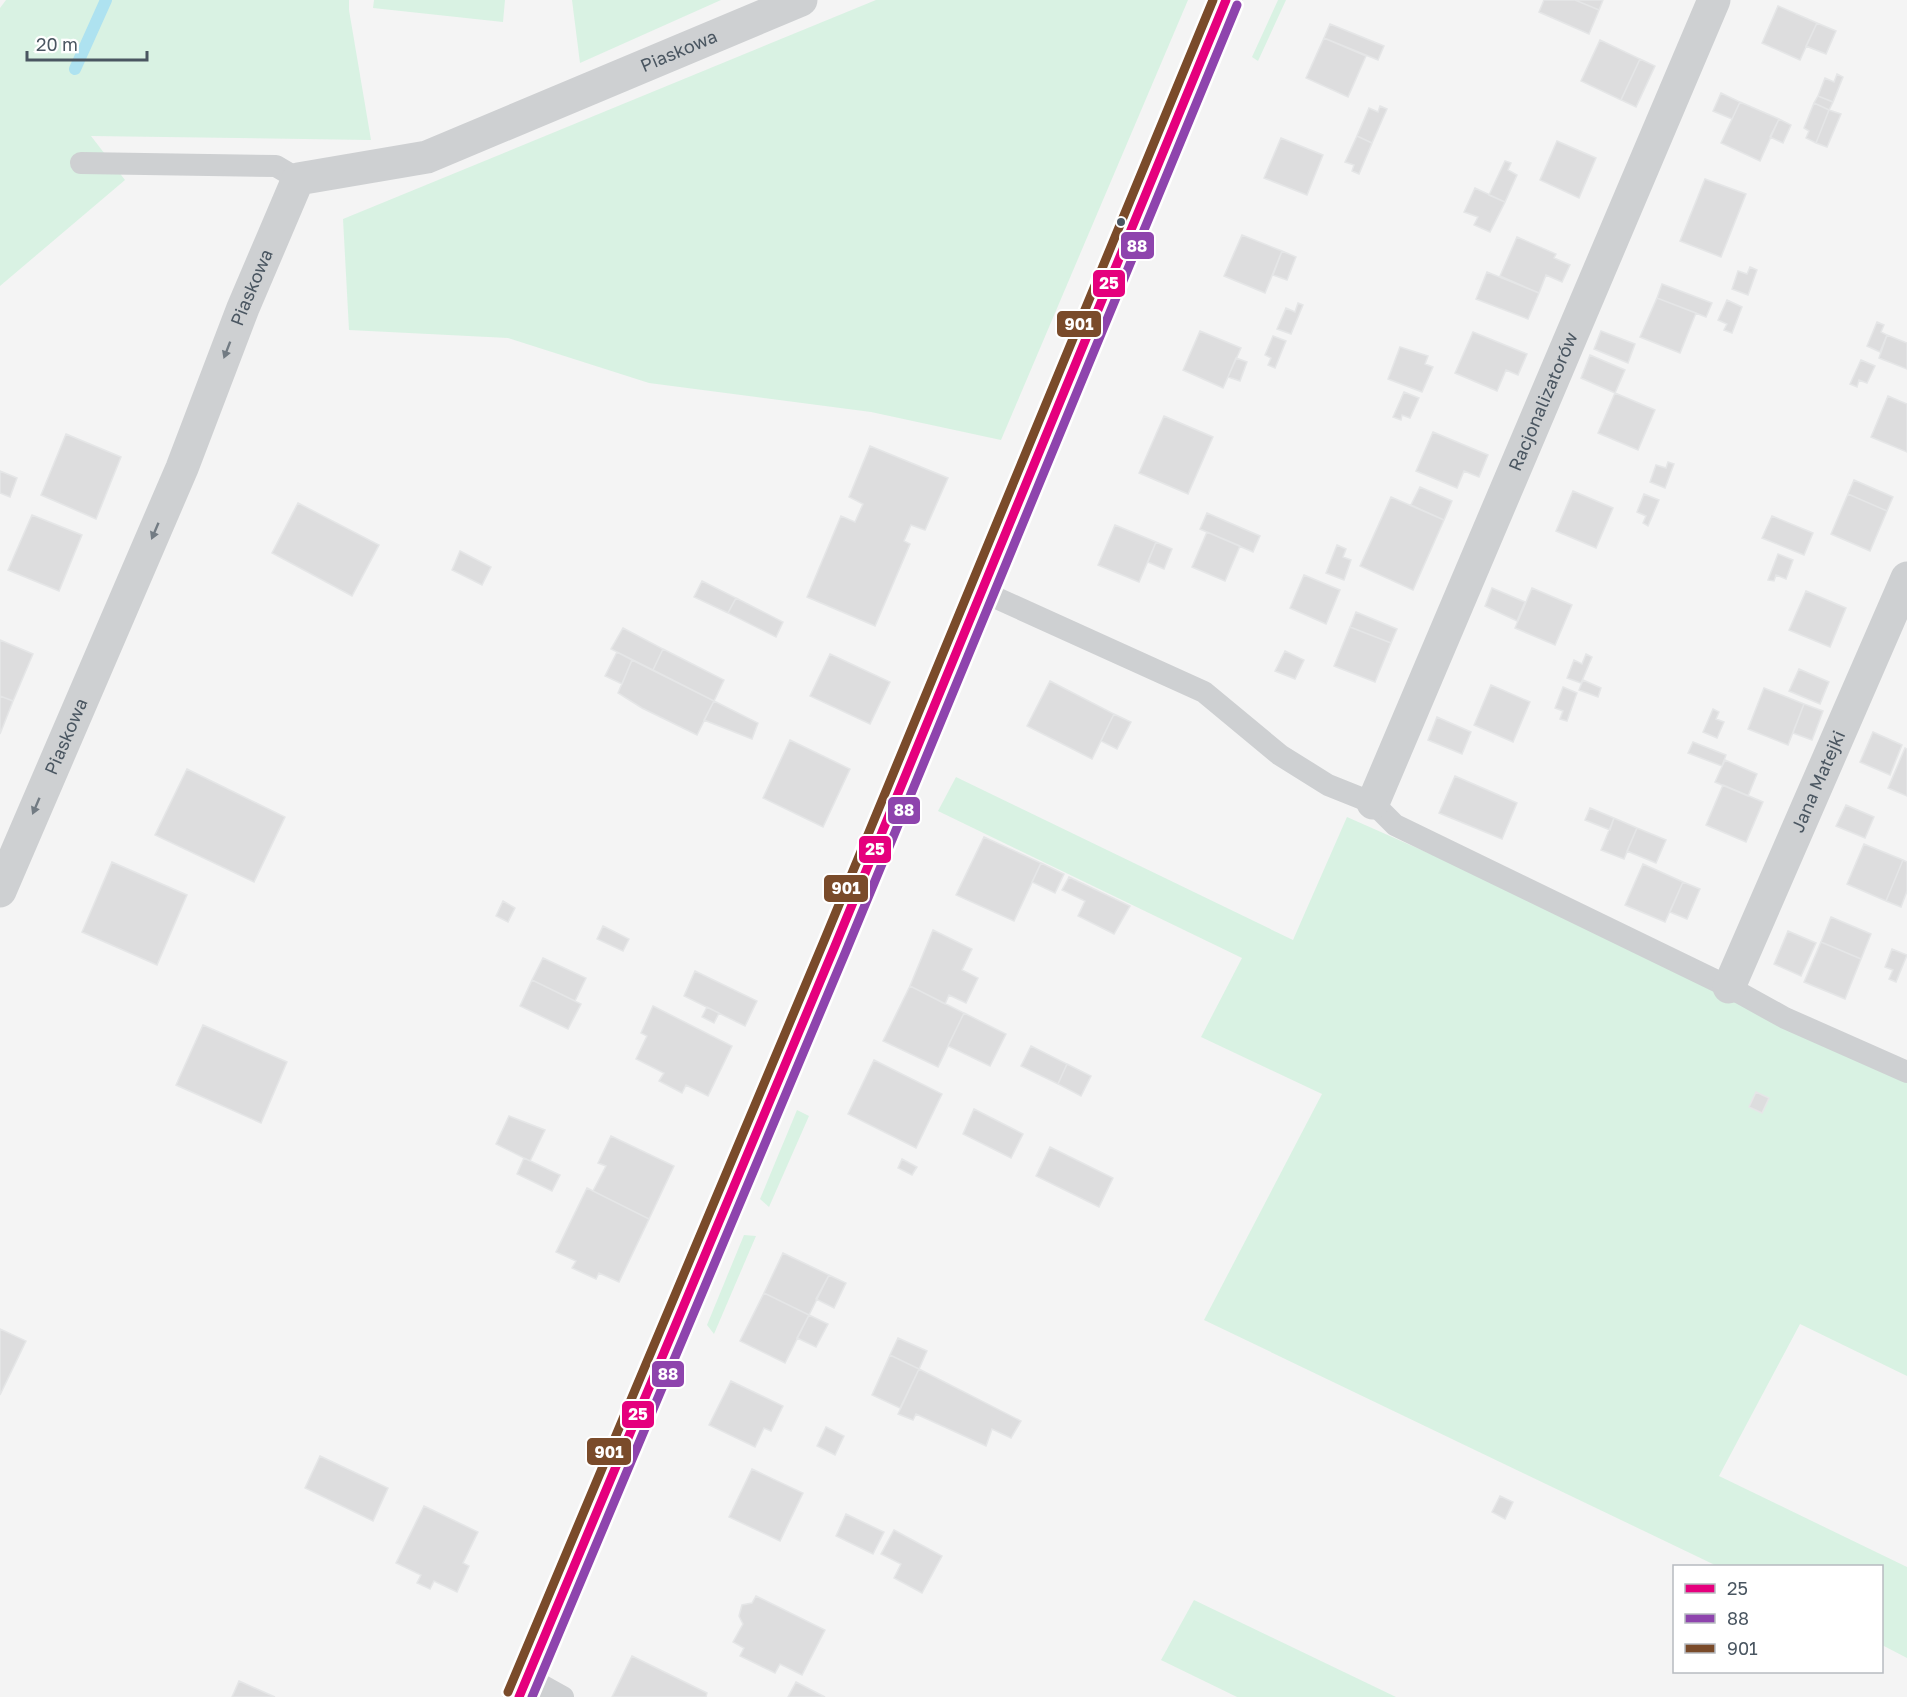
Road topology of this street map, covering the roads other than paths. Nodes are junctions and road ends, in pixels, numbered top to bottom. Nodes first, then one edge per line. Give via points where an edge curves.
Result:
1 (801, 0) edge
2 (1226, 0) edge
3 (1714, 0) edge
4 (81, 163) dead end
5 (298, 179) junction
6 (1907, 578) edge
7 (981, 591) junction
8 (1373, 803) junction
9 (0, 891) edge
10 (1729, 987) junction
11 (1907, 1072) edge
12 (523, 1687) edge
13 (563, 1697) edge

1 - 5 street, Piaskowa via 427,157
2 - 7 street
3 - 8 street, Racjonalizatorów
4 - 5 lane via 276,166
5 -> 9 street, Piaskowa via 182,468
6 - 10 street, Jana Matejki
7 - 8 lane via 1204,692 1280,755 1329,785
7 - 12 street
8 - 10 lane via 1395,825
10 - 11 lane via 1785,1018
12 - 13 lane

